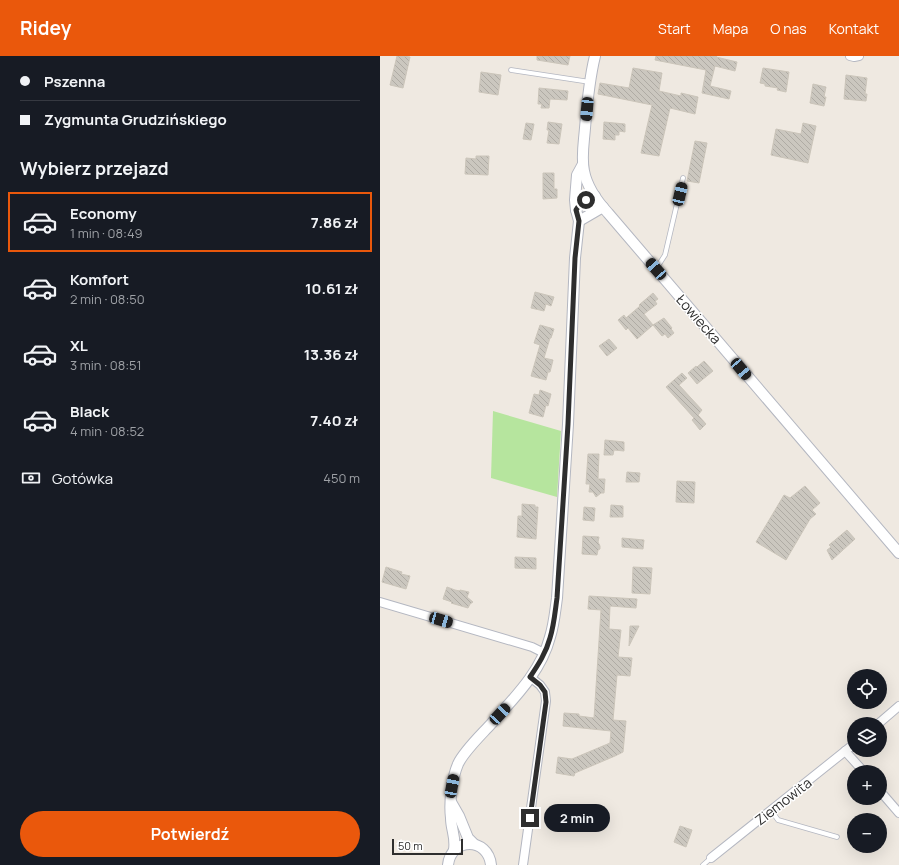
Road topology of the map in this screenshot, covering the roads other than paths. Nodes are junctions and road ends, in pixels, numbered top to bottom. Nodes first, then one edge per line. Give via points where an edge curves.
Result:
1 (595, 56) edge
2 (850, 56) edge
3 (859, 56) edge
4 (511, 70) dead end
5 (590, 82) junction
6 (583, 164) junction
7 (683, 178) dead end
8 (594, 196) junction
9 (603, 208) junction
10 (576, 210) junction
11 (579, 221) junction
12 (656, 269) junction
13 (898, 552) edge
14 (380, 602) edge
15 (544, 653) junction
16 (530, 677) junction
17 (899, 706) edge
18 (886, 717) edge
19 (846, 751) joint
20 (858, 765) edge
21 (887, 799) edge
22 (451, 802) junction
23 (771, 810) junction
24 (899, 813) edge
25 (837, 838) dead end
26 (474, 844) junction
27 (454, 850) junction
28 (711, 858) joint
29 (448, 865) edge
30 (491, 865) edge
31 (523, 865) edge
32 (703, 865) edge

1 - 5 street, Łowiecka
2 - 3 street
4 - 5 lane
5 - 6 street, Łowiecka
6 - 8 street, Łowiecka via 586,180
6 - 10 street via 577,175
7 - 12 lane via 665,255
8 - 9 street, Łowiecka
8 - 10 street via 580,204
9 - 11 street
9 - 12 street, Łowiecka
10 - 11 street
11 - 15 street via 557,598 554,622
12 - 13 street, Łowiecka
14 - 15 street via 532,647
15 - 16 street
16 - 22 street via 459,762 454,774
16 - 31 street via 545,692 546,702
17 - 18 street
19 - 20 street
19 - 23 street, Ziemowita
21 - 24 street
22 - 26 street via 468,838
22 - 27 street
23 - 25 lane via 778,820
23 - 28 street, Ziemowita
26 - 27 street via 463,845
26 - 30 street via 486,851
27 - 29 street
28 - 32 lane

